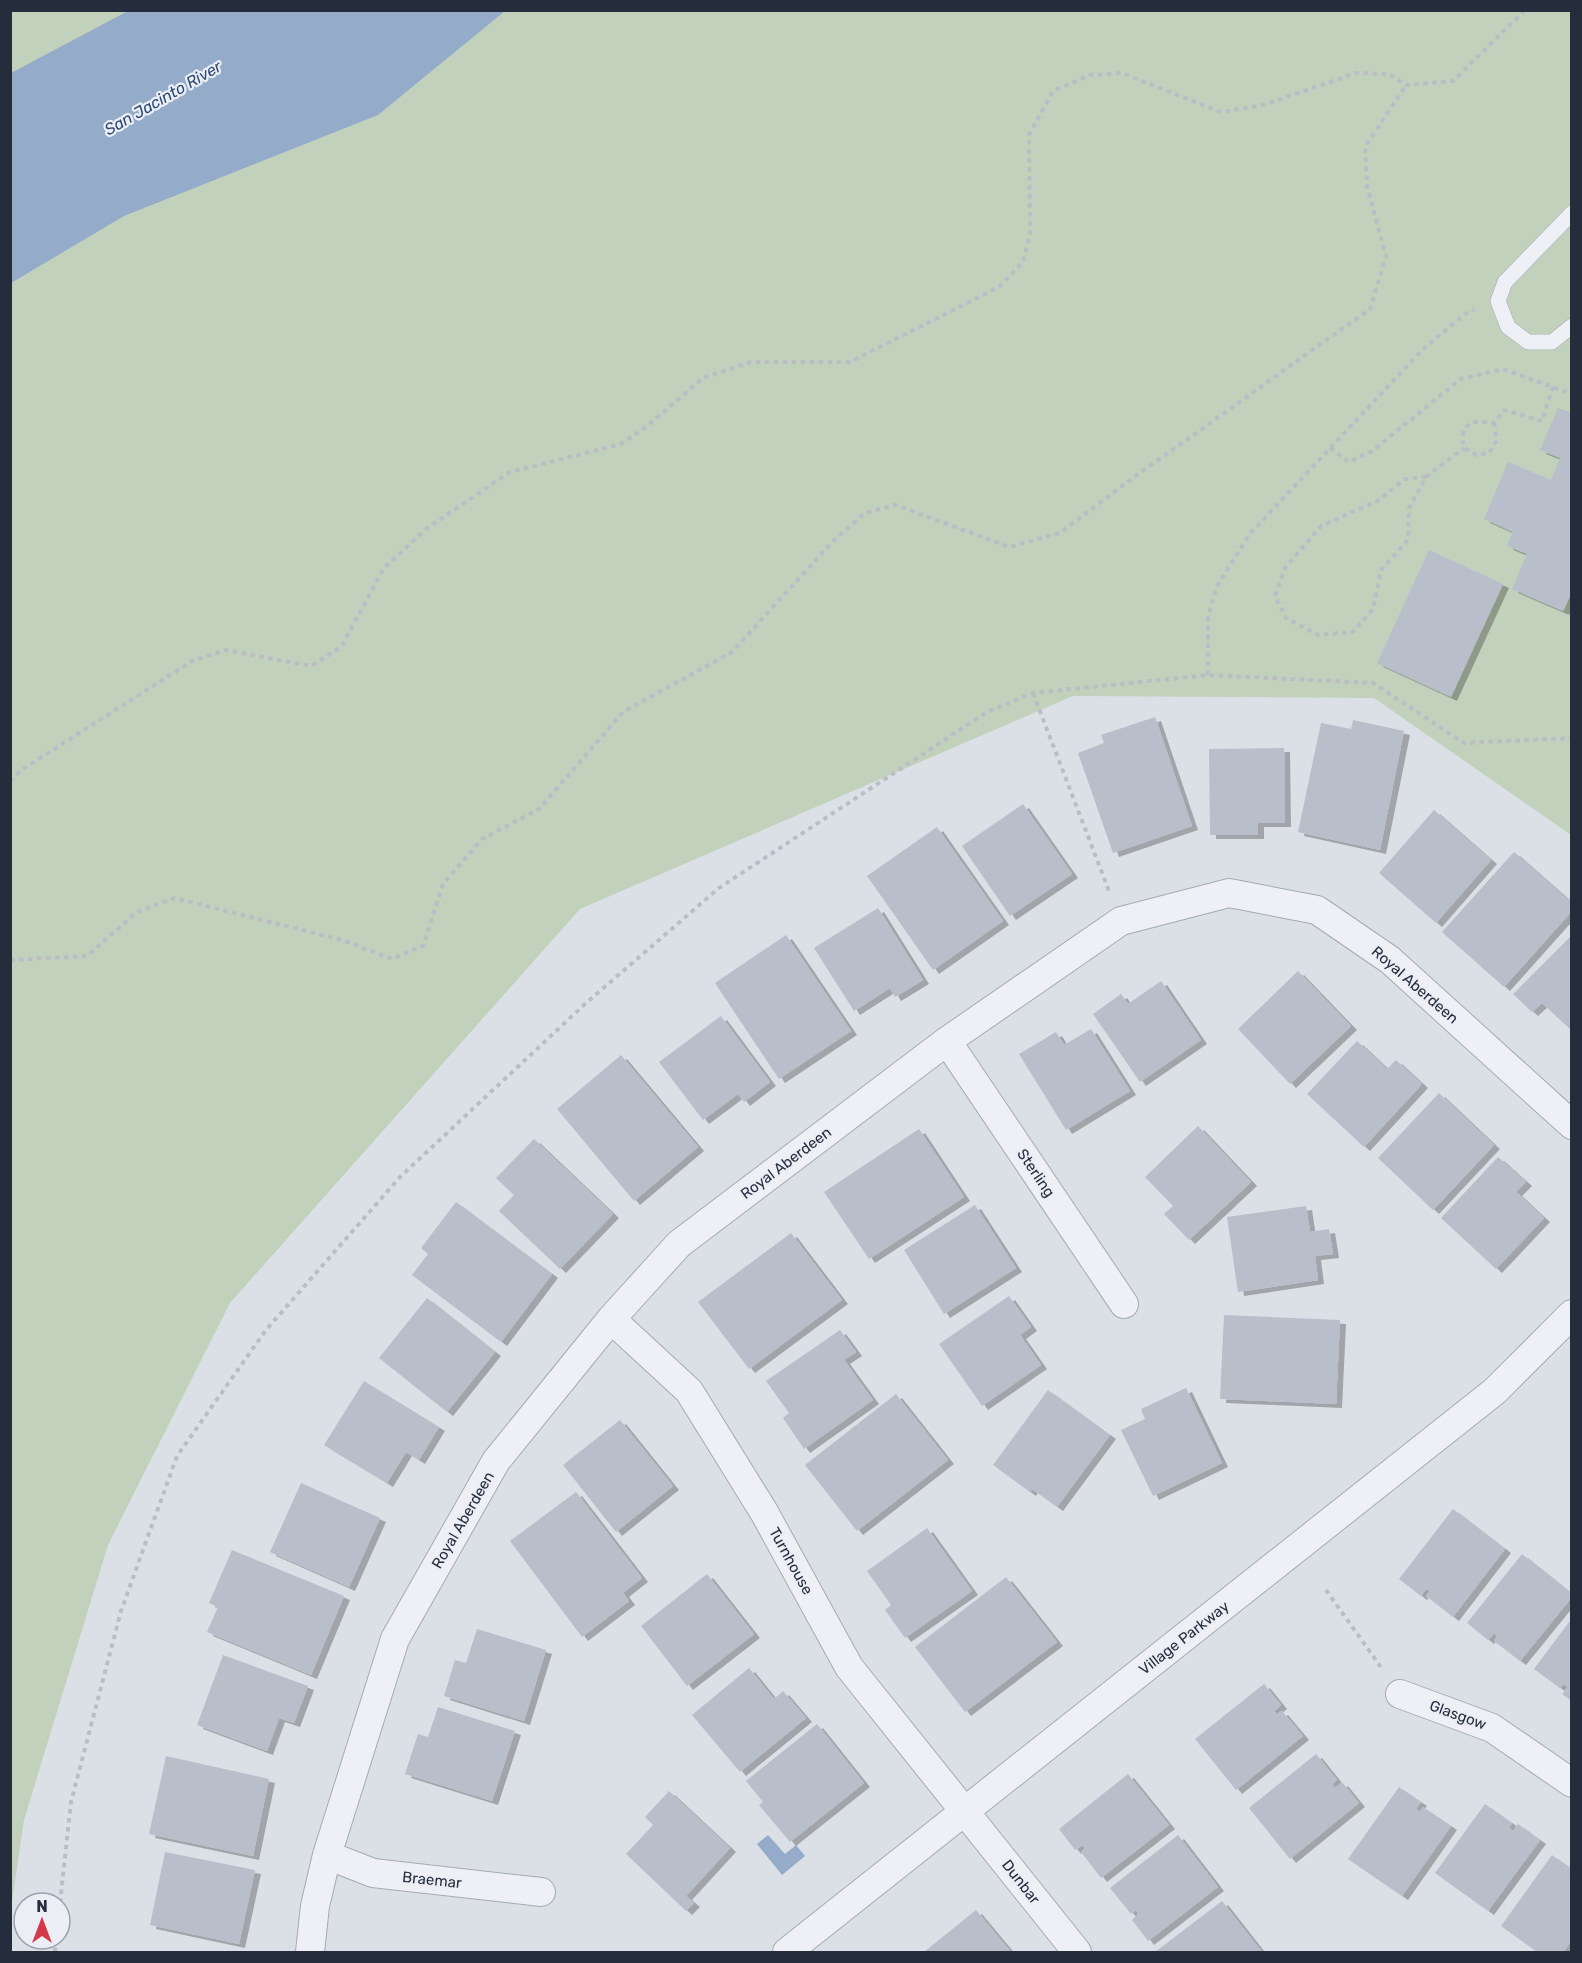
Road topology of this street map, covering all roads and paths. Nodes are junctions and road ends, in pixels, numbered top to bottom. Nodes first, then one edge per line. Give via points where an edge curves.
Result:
1 (1525, 10) edge
2 (1406, 86) junction
3 (1572, 213) edge
4 (1498, 301) junction
5 (1572, 326) edge
6 (1553, 387) junction
7 (1572, 394) edge
8 (1494, 423) junction
9 (1330, 448) junction
10 (1464, 448) junction
11 (1426, 477) junction
12 (1208, 675) junction
13 (1034, 693) junction
14 (1572, 738) edge
15 (10, 781) edge
16 (1121, 921) junction
17 (10, 960) edge
18 (947, 1041) junction
19 (1572, 1125) edge
20 (1124, 1304) dead end
21 (1572, 1314) edge
22 (611, 1319) junction
23 (1326, 1590) dead end
24 (1400, 1694) joint
25 (1572, 1784) edge
26 (963, 1812) junction
27 (327, 1855) junction
28 (61, 1891) edge
29 (541, 1892) dead end
30 (310, 1953) edge
31 (787, 1953) edge
32 (1077, 1953) edge

1 - 2 path via 1453,81
2 - 15 path via 1389,74 1356,74 1263,105 1221,112 1122,74 1090,75 1053,91 1029,135 1030,234 1023,262 999,287 850,362 751,362 703,378 621,444 510,472 426,530 384,568 341,647 311,666 226,650 192,661
2 - 17 path via 1365,147 1367,186 1386,256 1370,309 1060,533 1009,547 896,505 866,513 834,540 732,652 623,712 539,809 482,839 442,884 423,946 392,959 342,940 174,898 137,912 87,956
3 - 4 lane via 1504,282
4 - 5 lane via 1508,327 1528,342 1552,342
4 - 9 path via 1465,314 1423,349
6 - 7 path
6 - 8 path via 1542,421 1504,410
6 - 9 path via 1503,369 1461,379 1372,451 1349,462
8 - 10 path via 1479,420 1465,427
8 - 10 path via 1497,440 1489,453 1476,455
9 - 12 path via 1249,535 1217,586 1208,616
10 - 11 path
11 - 11 path via 1409,508 1408,540 1381,570 1373,609 1353,632 1318,635 1286,618 1275,596 1285,568 1321,526 1377,501 1405,479
12 - 13 path
12 - 14 path via 1373,683 1464,743
13 - 16 path
13 - 28 path via 987,712 719,888 585,1004 400,1177 266,1330 177,1456 121,1611 71,1802
16 - 18 street, Royal Aberdeen
16 - 19 street, Royal Aberdeen via 1229,893 1317,910 1389,960
18 - 20 street, Sterling
18 - 22 street, Royal Aberdeen via 679,1244
21 - 26 street, Village Parkway via 1496,1391
22 - 26 street, Turnhouse via 689,1391 764,1512 849,1667
22 - 27 street, Royal Aberdeen via 496,1461 395,1639
23 - 24 path
24 - 25 street, Glasgow via 1492,1728
26 - 31 street, Village Parkway
26 - 32 street, Dunbar
27 - 29 street, Braemar via 373,1873
27 - 30 street, Royal Aberdeen via 315,1906

